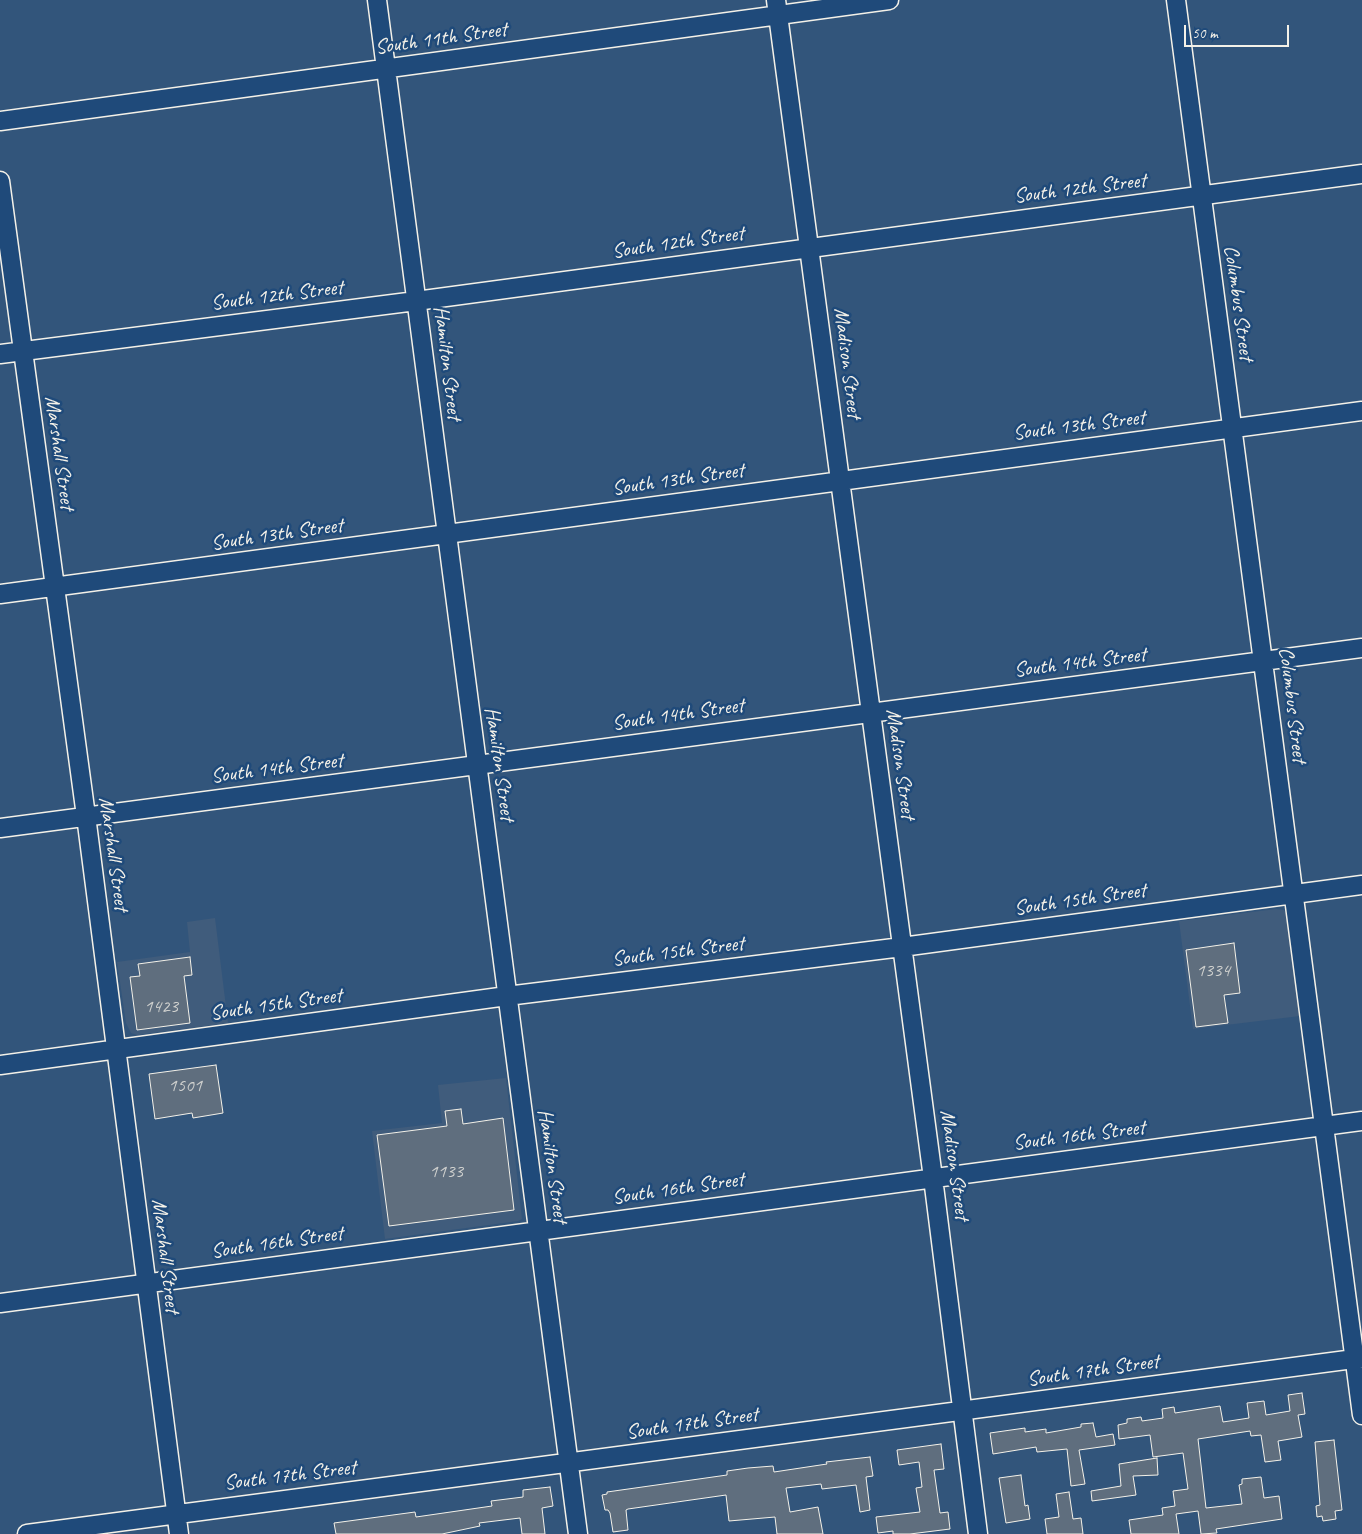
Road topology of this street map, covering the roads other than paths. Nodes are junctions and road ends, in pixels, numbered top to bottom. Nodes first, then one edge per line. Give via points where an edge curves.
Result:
1 (377, 0) edge
2 (889, 0) edge
3 (1176, 0) edge
4 (777, 8) edge
5 (386, 69) junction
6 (0, 121) edge
7 (1362, 174) edge
8 (0, 180) edge
9 (1201, 196) junction
10 (809, 247) junction
11 (416, 301) junction
12 (22, 351) junction
13 (0, 354) edge
14 (1362, 411) edge
15 (1232, 429) junction
16 (839, 480) junction
17 (446, 535) junction
18 (54, 587) junction
19 (0, 594) edge
20 (1362, 648) edge
21 (1263, 661) junction
22 (871, 712) junction
23 (477, 765) junction
24 (86, 816) junction
25 (0, 828) edge
26 (1362, 884) edge
27 (1293, 894) junction
28 (902, 947) junction
29 (507, 996) junction
30 (116, 1049) junction
31 (0, 1065) edge
32 (1362, 1121) edge
33 (1323, 1127) junction
34 (933, 1178) junction
35 (538, 1231) junction
36 (146, 1283) junction
37 (0, 1303) edge
38 (1358, 1359) edge
39 (963, 1411) junction
40 (1362, 1415) edge
41 (569, 1463) junction
42 (176, 1514) junction
43 (27, 1534) edge
44 (178, 1534) edge
45 (578, 1534) edge
46 (978, 1534) edge

1 - 5 street, Hamilton Street
2 - 4 street, South 11th Street
3 - 9 street, Columbus Street
4 - 5 street, South 11th Street
4 - 10 street, Madison Street
5 - 6 street, South 11th Street
5 - 11 street, Hamilton Street
7 - 9 street, South 12th Street
8 - 12 street, Marshall Street
9 - 10 street, South 12th Street
9 - 15 street, Columbus Street
10 - 11 street, South 12th Street
10 - 16 street, Madison Street
11 - 12 street, South 12th Street
11 - 17 street, Hamilton Street
12 - 13 street, South 12th Street
12 - 18 street, Marshall Street
14 - 15 street, South 13th Street
15 - 16 street, South 13th Street
15 - 21 street, Columbus Street
16 - 17 street, South 13th Street
16 - 22 street, Madison Street
17 - 18 street, South 13th Street
17 - 23 street, Hamilton Street
18 - 19 street, South 13th Street
18 - 24 street, Marshall Street
20 - 21 street, South 14th Street
21 - 22 street, South 14th Street
21 - 27 street, Columbus Street
22 - 23 street, South 14th Street
22 - 28 street, Madison Street
23 - 24 street, South 14th Street
23 - 29 street, Hamilton Street
24 - 25 street, South 14th Street
24 - 30 street, Marshall Street
26 - 27 street, South 15th Street
27 - 28 street, South 15th Street
27 - 33 street, Columbus Street
28 - 29 street, South 15th Street
28 - 34 street, Madison Street
29 - 30 street, South 15th Street
29 - 35 street, Hamilton Street
30 - 31 street, South 15th Street
30 - 36 street, Marshall Street
32 - 33 street, South 16th Street
33 - 34 street, South 16th Street
33 - 38 street, Columbus Street
34 - 35 street, South 16th Street
34 - 39 street, Madison Street
35 - 36 street, South 16th Street
35 - 41 street, Hamilton Street
36 - 37 street, South 16th Street
36 - 42 street, Marshall Street
38 - 39 street, South 17th Street
38 - 40 street, Columbus Street
39 - 41 street, South 17th Street
39 - 46 street, Madison Street
41 - 42 street, South 17th Street
41 - 45 street, Hamilton Street
42 - 43 street, South 17th Street
42 - 44 street, Marshall Street

